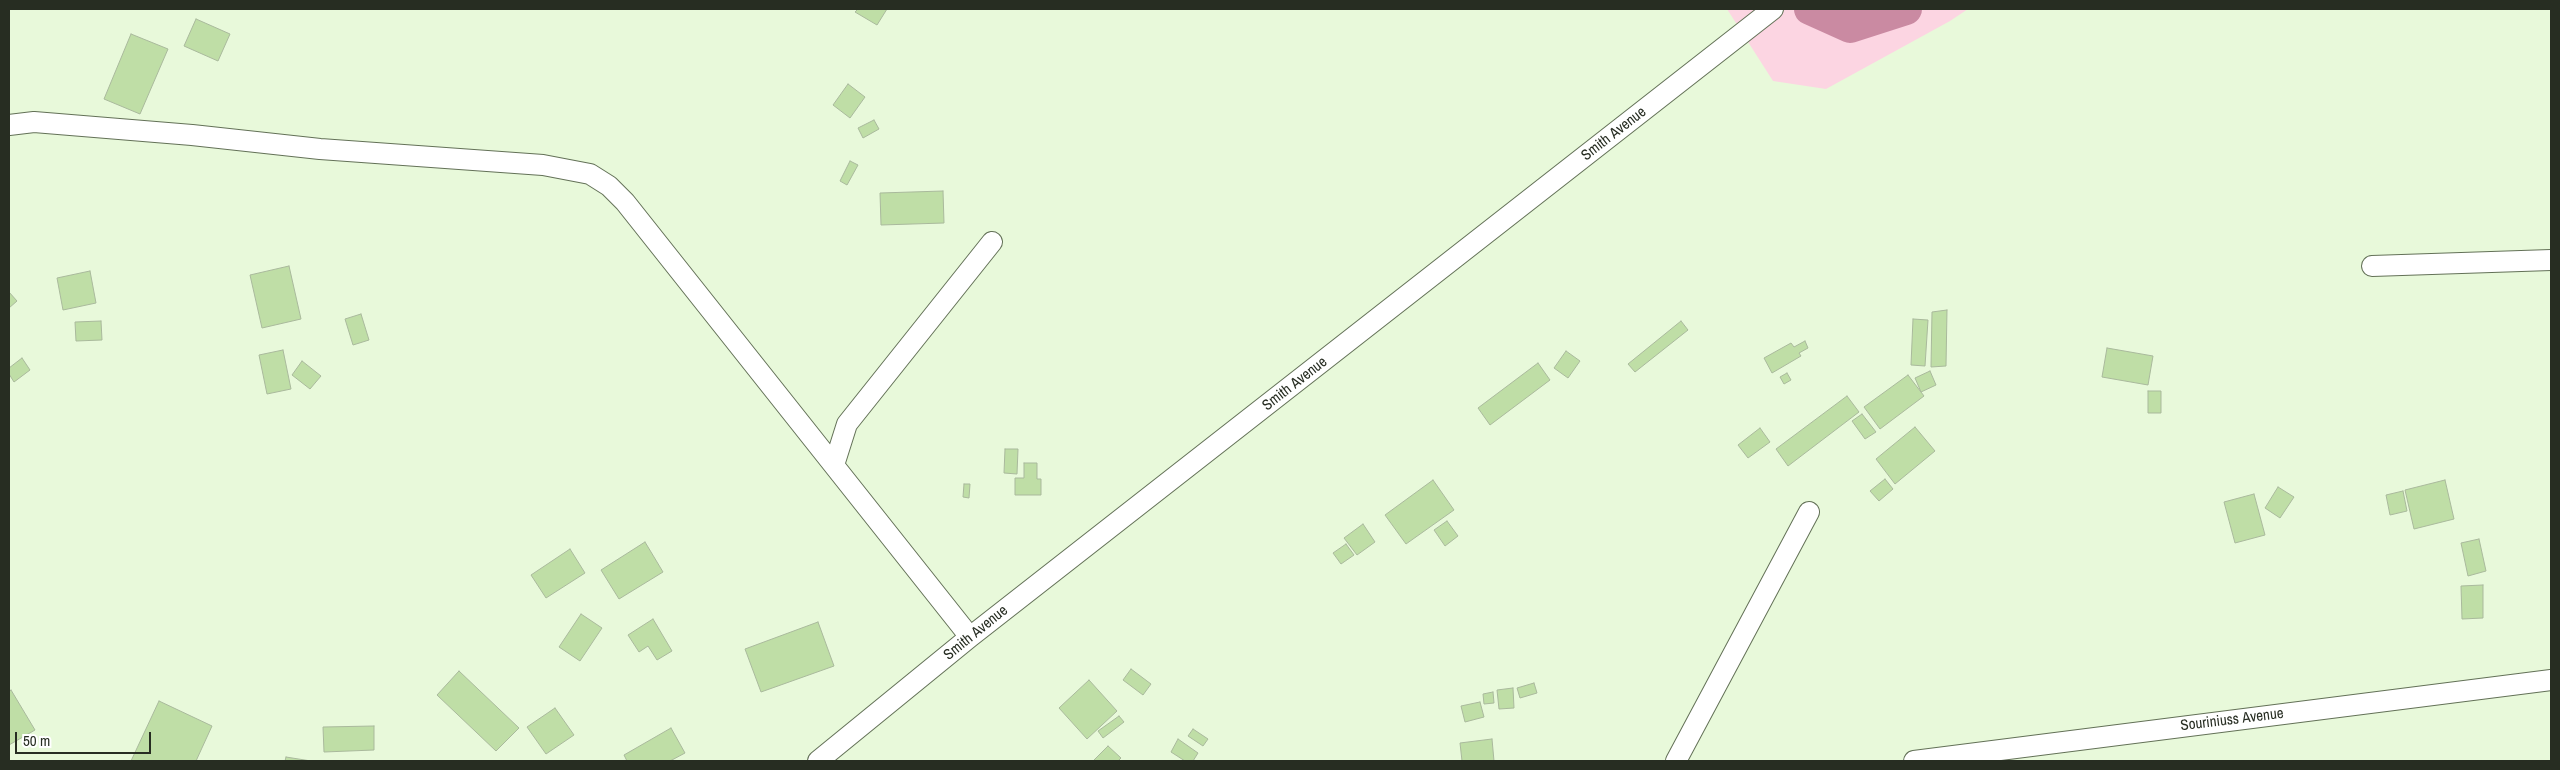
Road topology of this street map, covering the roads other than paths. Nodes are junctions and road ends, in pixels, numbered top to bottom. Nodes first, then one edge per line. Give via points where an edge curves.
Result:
1 (1773, 9) edge
2 (9, 125) edge
3 (992, 242) dead end
4 (2551, 260) edge
5 (2372, 266) dead end
6 (834, 465) junction
7 (1809, 512) dead end
8 (970, 637) junction
9 (2551, 680) edge
10 (818, 761) edge
11 (1676, 761) edge
12 (1914, 761) edge

1 - 8 street, Smith Avenue
2 - 6 street via 34,122 192,135 543,165 590,174 625,202
3 - 6 street via 847,424
4 - 5 street
6 - 8 street
7 - 11 street
8 - 10 street, Smith Avenue
9 - 12 street, Souriniuss Avenue

